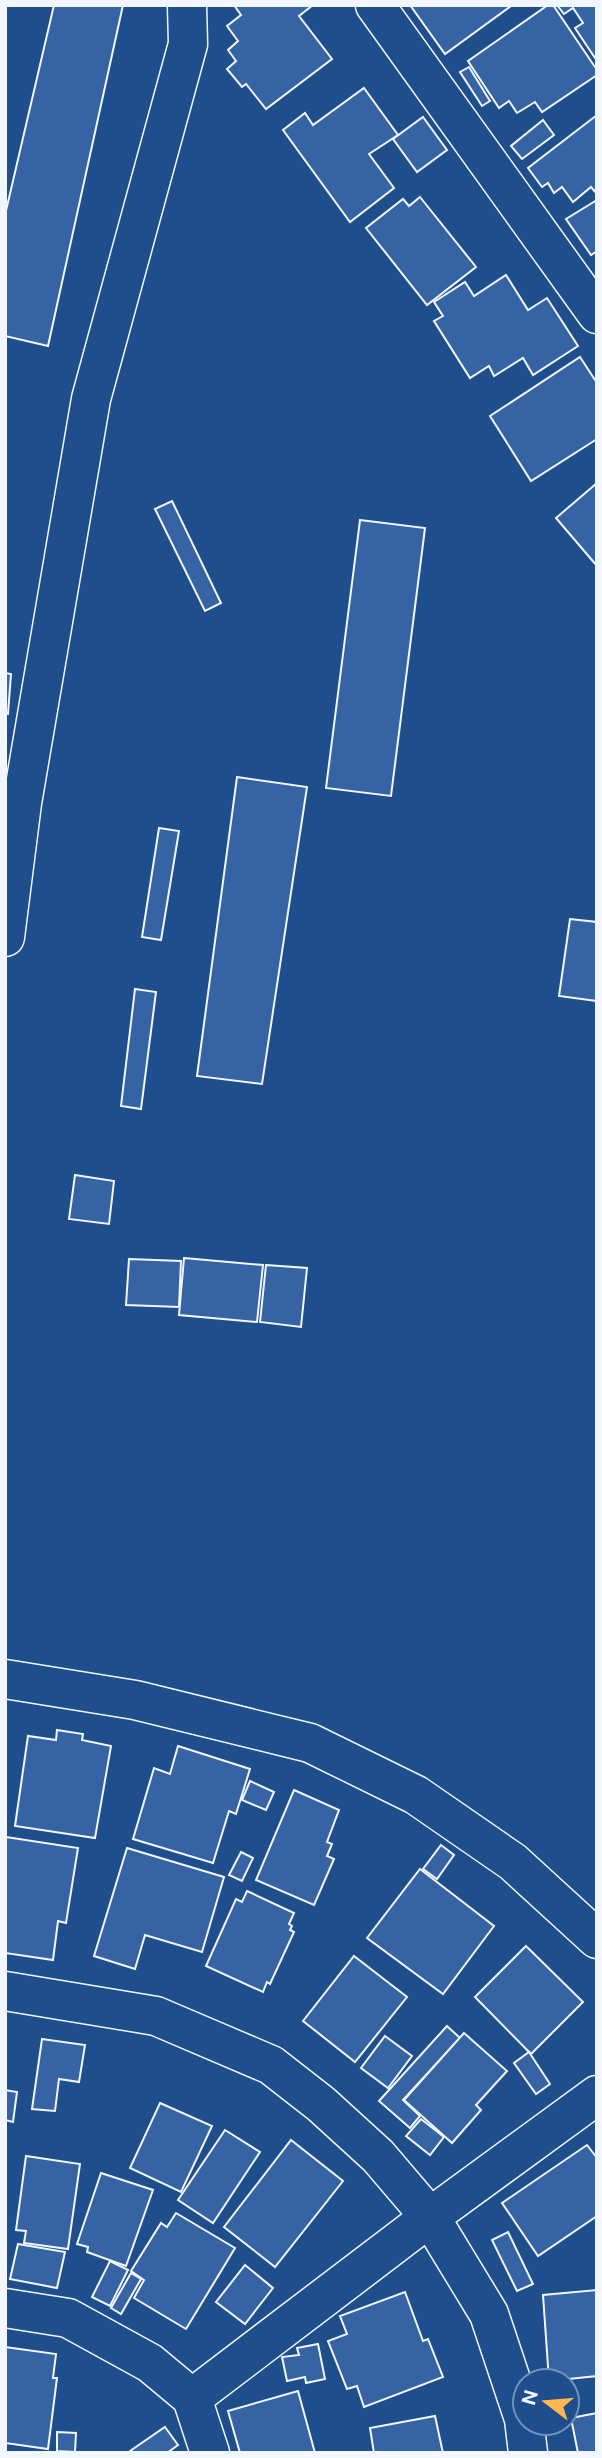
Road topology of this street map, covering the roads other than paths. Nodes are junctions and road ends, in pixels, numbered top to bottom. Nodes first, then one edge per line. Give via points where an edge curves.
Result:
1 (187, 5) edge
2 (375, 5) edge
3 (597, 313) edge
4 (14, 802) edge
5 (5, 937) edge
6 (5, 1679) edge
7 (597, 1939) edge
8 (5, 1991) edge
9 (597, 2095) edge
10 (430, 2217) junction
11 (5, 2308) edge
12 (192, 2398) junction
13 (210, 2453) edge
14 (528, 2453) edge

1 - 4 street via 188,44 92,399
2 - 3 street
4 - 5 street
6 - 7 street via 135,1700 310,1742 416,1795 513,1862
8 - 10 street via 156,2016 271,2065 378,2156
9 - 10 street
10 - 12 street
10 - 14 street via 489,2314 524,2418
11 - 12 street via 68,2318 150,2363
12 - 13 street

